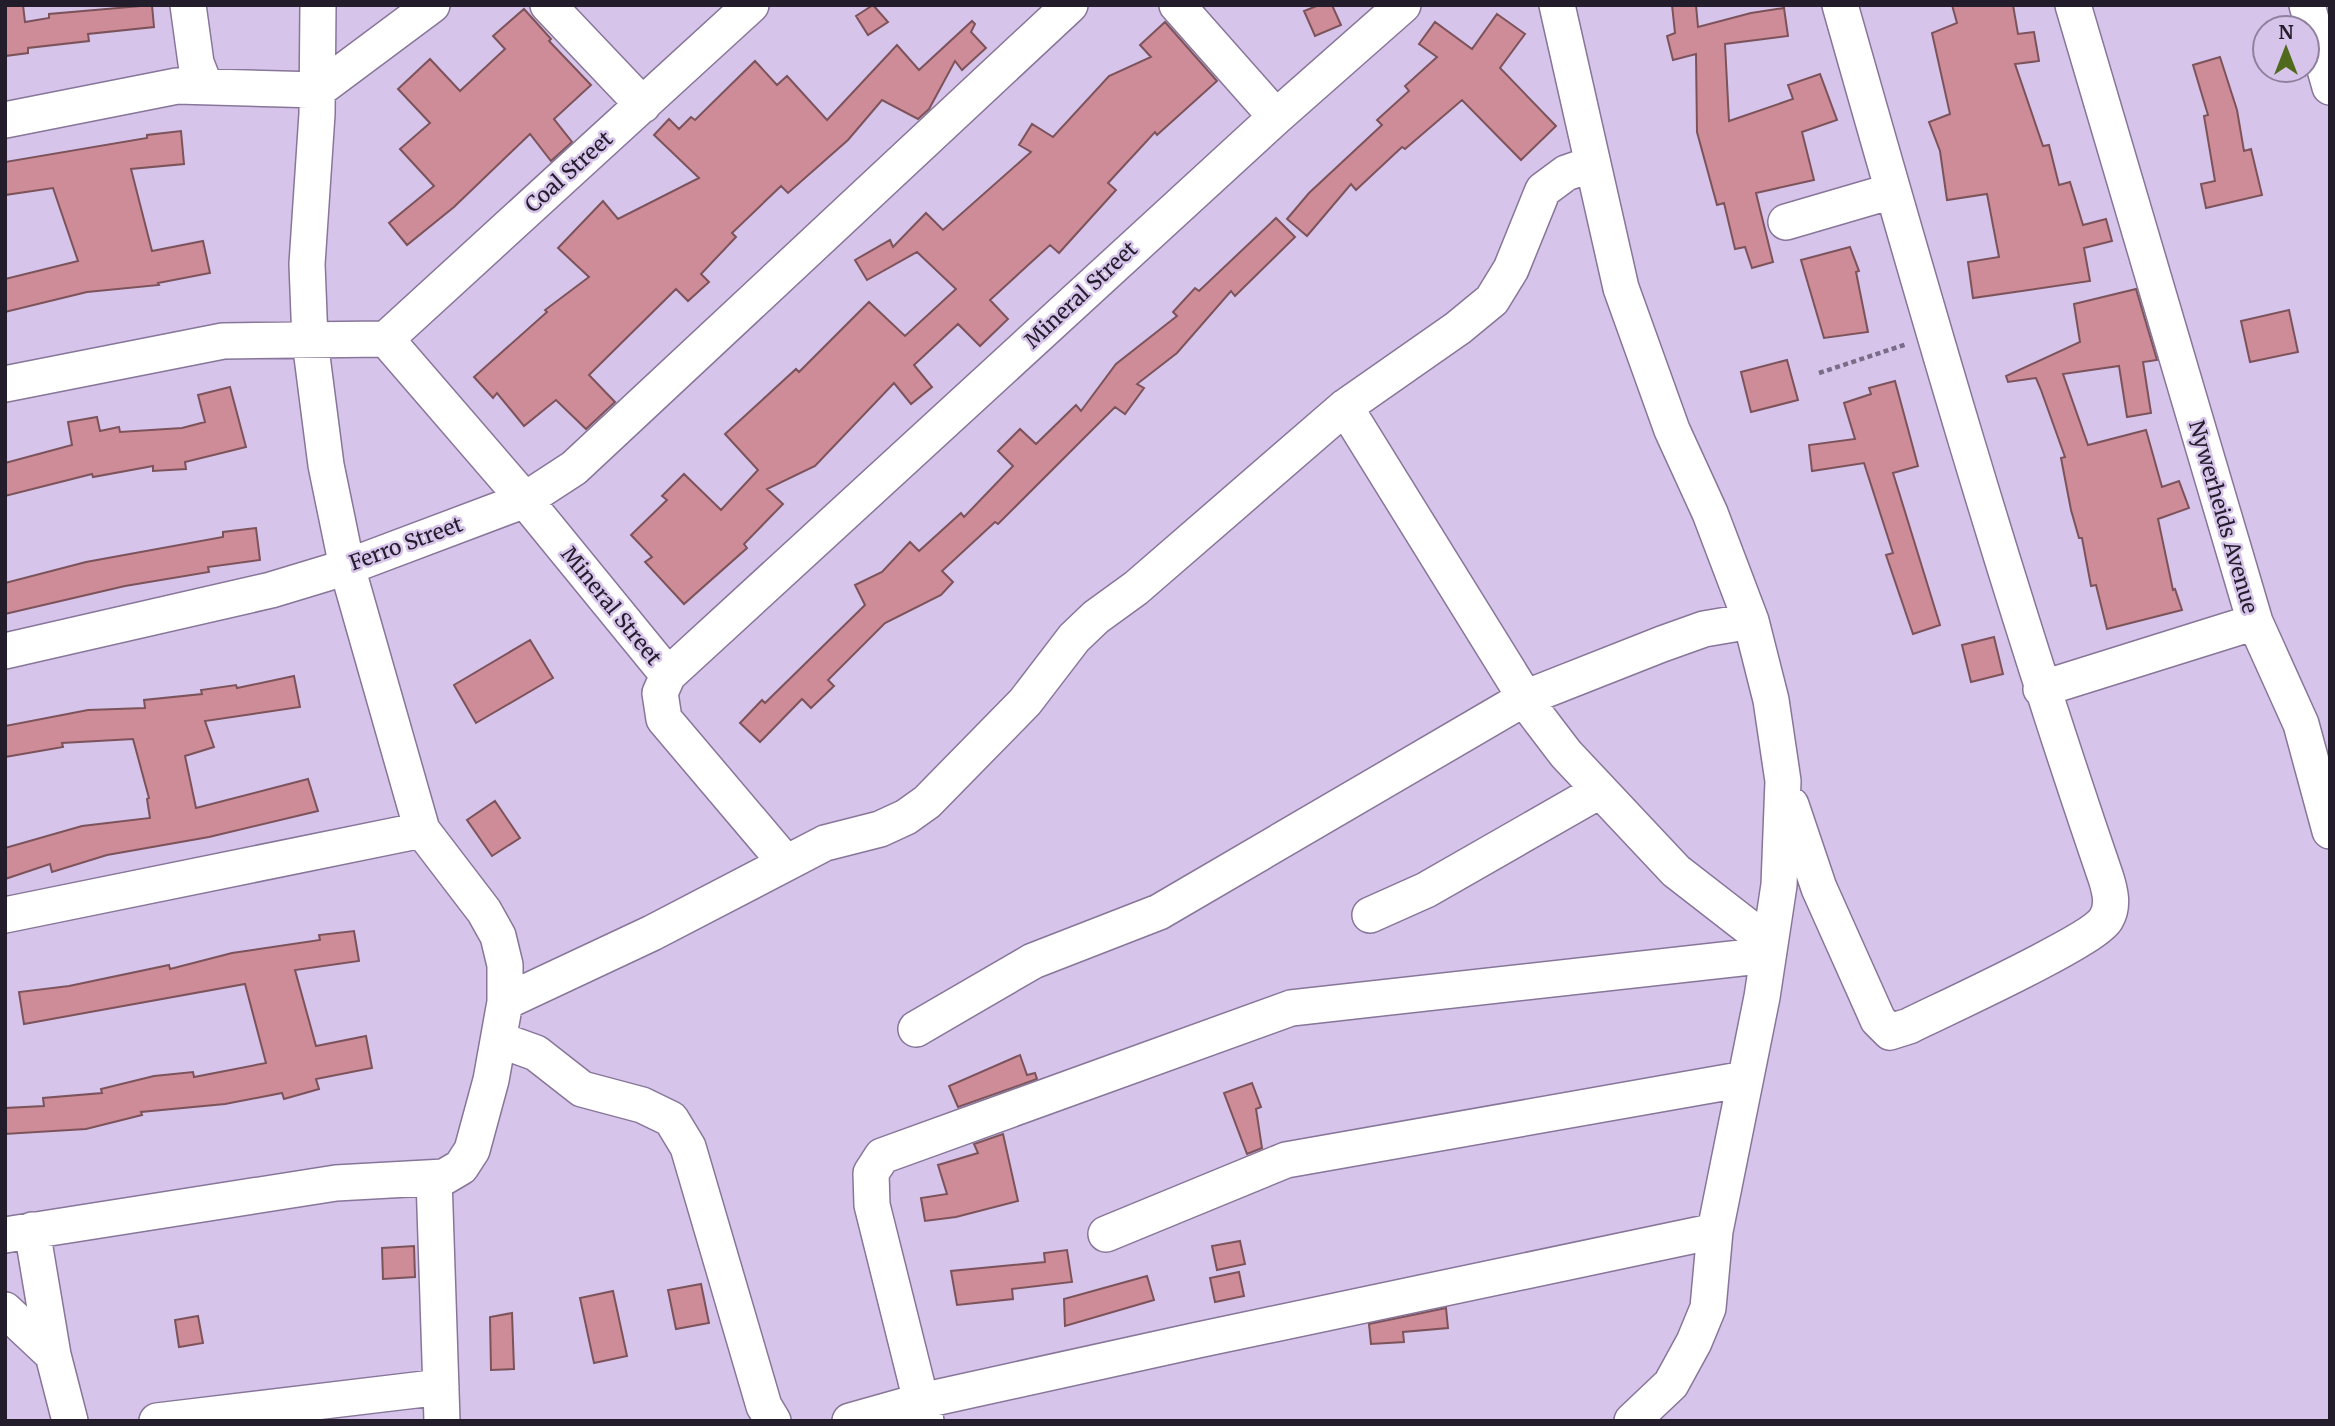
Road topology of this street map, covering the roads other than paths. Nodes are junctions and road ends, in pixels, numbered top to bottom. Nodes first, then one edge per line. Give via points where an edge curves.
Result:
1 (188, 5) edge
2 (318, 5) edge
3 (432, 5) edge
4 (548, 5) edge
5 (751, 5) edge
6 (1070, 5) edge
7 (1177, 5) edge
8 (1404, 5) edge
9 (1557, 5) edge
10 (1840, 5) edge
11 (2073, 5) edge
12 (2307, 5) edge
13 (205, 86) junction
14 (2330, 87) edge
15 (318, 102) junction
16 (643, 105) junction
17 (1276, 117) junction
18 (5, 120) edge
19 (1591, 164) junction
20 (1892, 191) junction
21 (1786, 222) dead end
22 (386, 339) junction
23 (310, 341) junction
24 (5, 384) edge
25 (1346, 407) junction
26 (525, 500) junction
27 (347, 567) junction
28 (1751, 621) junction
29 (2255, 622) junction
30 (5, 651) edge
31 (667, 675) junction
32 (2041, 689) junction
33 (1525, 698) junction
34 (1783, 781) junction
35 (1599, 791) junction
36 (422, 830) junction
37 (2330, 831) edge
38 (786, 863) junction
39 (5, 915) edge
40 (1370, 915) dead end
41 (1769, 949) junction
42 (505, 1002) junction
43 (916, 1029) dead end
44 (500, 1040) junction
45 (1745, 1079) junction
46 (434, 1178) junction
47 (1715, 1231) junction
48 (19, 1232) edge
49 (1105, 1234) dead end
50 (5, 1310) edge
51 (53, 1355) junction
52 (1671, 1384) junction
53 (442, 1404) edge
54 (924, 1411) edge
55 (70, 1421) edge
56 (156, 1421) edge
57 (773, 1421) edge
58 (850, 1421) edge
59 (1632, 1421) edge
60 (1661, 1421) edge

1 - 13 street via 196,63
2 - 15 street
3 - 15 street
4 - 16 street
5 - 16 street, Coal Street
6 - 26 street via 574,468
7 - 17 street
8 - 17 street, Mineral Street
9 - 19 street
10 - 20 street
11 - 29 street, Nywerheids Avenue
12 - 14 street
13 - 15 street
13 - 18 street via 164,87
15 - 23 street via 307,264
16 - 22 street, Coal Street
17 - 31 street, Mineral Street
19 - 25 street via 1566,173 1543,190 1511,269 1493,300
19 - 28 street via 1637,336
20 - 21 street
20 - 32 street
22 - 23 street
22 - 26 street
23 - 24 street via 223,341
23 - 27 street via 326,465
25 - 33 street
25 - 38 street via 1136,588 1096,617 1025,702 926,802 880,829 825,843
26 - 27 street, Ferro Street
26 - 31 street, Mineral Street
27 - 30 street, Ferro Street via 271,590
27 - 36 street
28 - 33 street via 1704,629
28 - 34 street via 1771,700
29 - 32 street, Nywerheids Avenue
29 - 37 street via 2301,724
31 - 38 street via 660,693 664,719
32 - 34 street via 2106,878 2111,907 2106,920 2075,942 1909,1026 1890,1032 1878,1020 1818,888
33 - 35 street
33 - 43 street via 1159,912 1033,961
34 - 41 street via 1779,885
35 - 40 street via 1426,890
35 - 41 street via 1676,871
36 - 39 street
36 - 42 street via 498,936 505,965
38 - 42 street
41 - 45 street
41 - 54 street via 1291,1008 881,1156 871,1173 872,1205
42 - 44 street
44 - 46 street via 472,1150 453,1174
44 - 57 street via 536,1053 582,1089 642,1105 671,1119 688,1147 764,1406
45 - 47 street
45 - 49 street via 1286,1160
46 - 48 street via 336,1183
46 - 53 street
47 - 52 street via 1708,1308
47 - 54 street via 1499,1274
48 - 51 street
50 - 51 street
51 - 55 street
52 - 59 street
52 - 60 street
53 - 56 street
54 - 58 street

